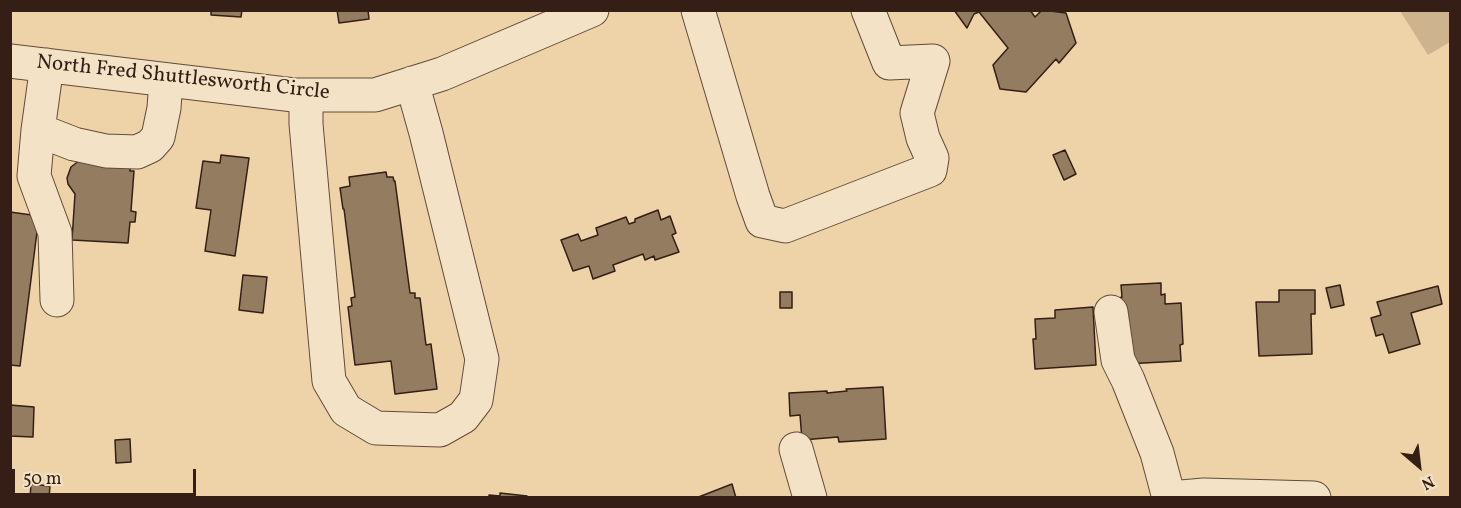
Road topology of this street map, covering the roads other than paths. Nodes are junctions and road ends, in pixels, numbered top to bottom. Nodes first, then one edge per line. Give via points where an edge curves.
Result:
1 (592, 10) edge
2 (698, 10) edge
3 (868, 10) edge
4 (10, 61) edge
5 (47, 66) junction
6 (166, 80) junction
7 (412, 83) junction
8 (306, 95) junction
9 (38, 130) junction
10 (57, 300) dead end
11 (1110, 312) dead end
12 (796, 449) dead end
13 (810, 498) edge
14 (1169, 498) edge
15 (1314, 498) edge

1 - 7 street, North Fred Shuttlesworth Circle
2 - 3 street via 762,220 785,226 930,170 932,158 917,113 933,62 889,63
4 - 5 street, North Fred Shuttlesworth Circle
5 - 6 street, North Fred Shuttlesworth Circle
5 - 9 street
6 - 8 street, North Fred Shuttlesworth Circle
6 - 9 street via 158,137 137,152 74,144
7 - 8 street, North Fred Shuttlesworth Circle via 375,95
7 - 8 street via 482,359 476,400 463,417 440,430 376,428 346,410 329,381
9 - 10 street via 34,176 55,233
11 - 14 street via 1118,360 1157,453
12 - 13 street
14 - 15 street

